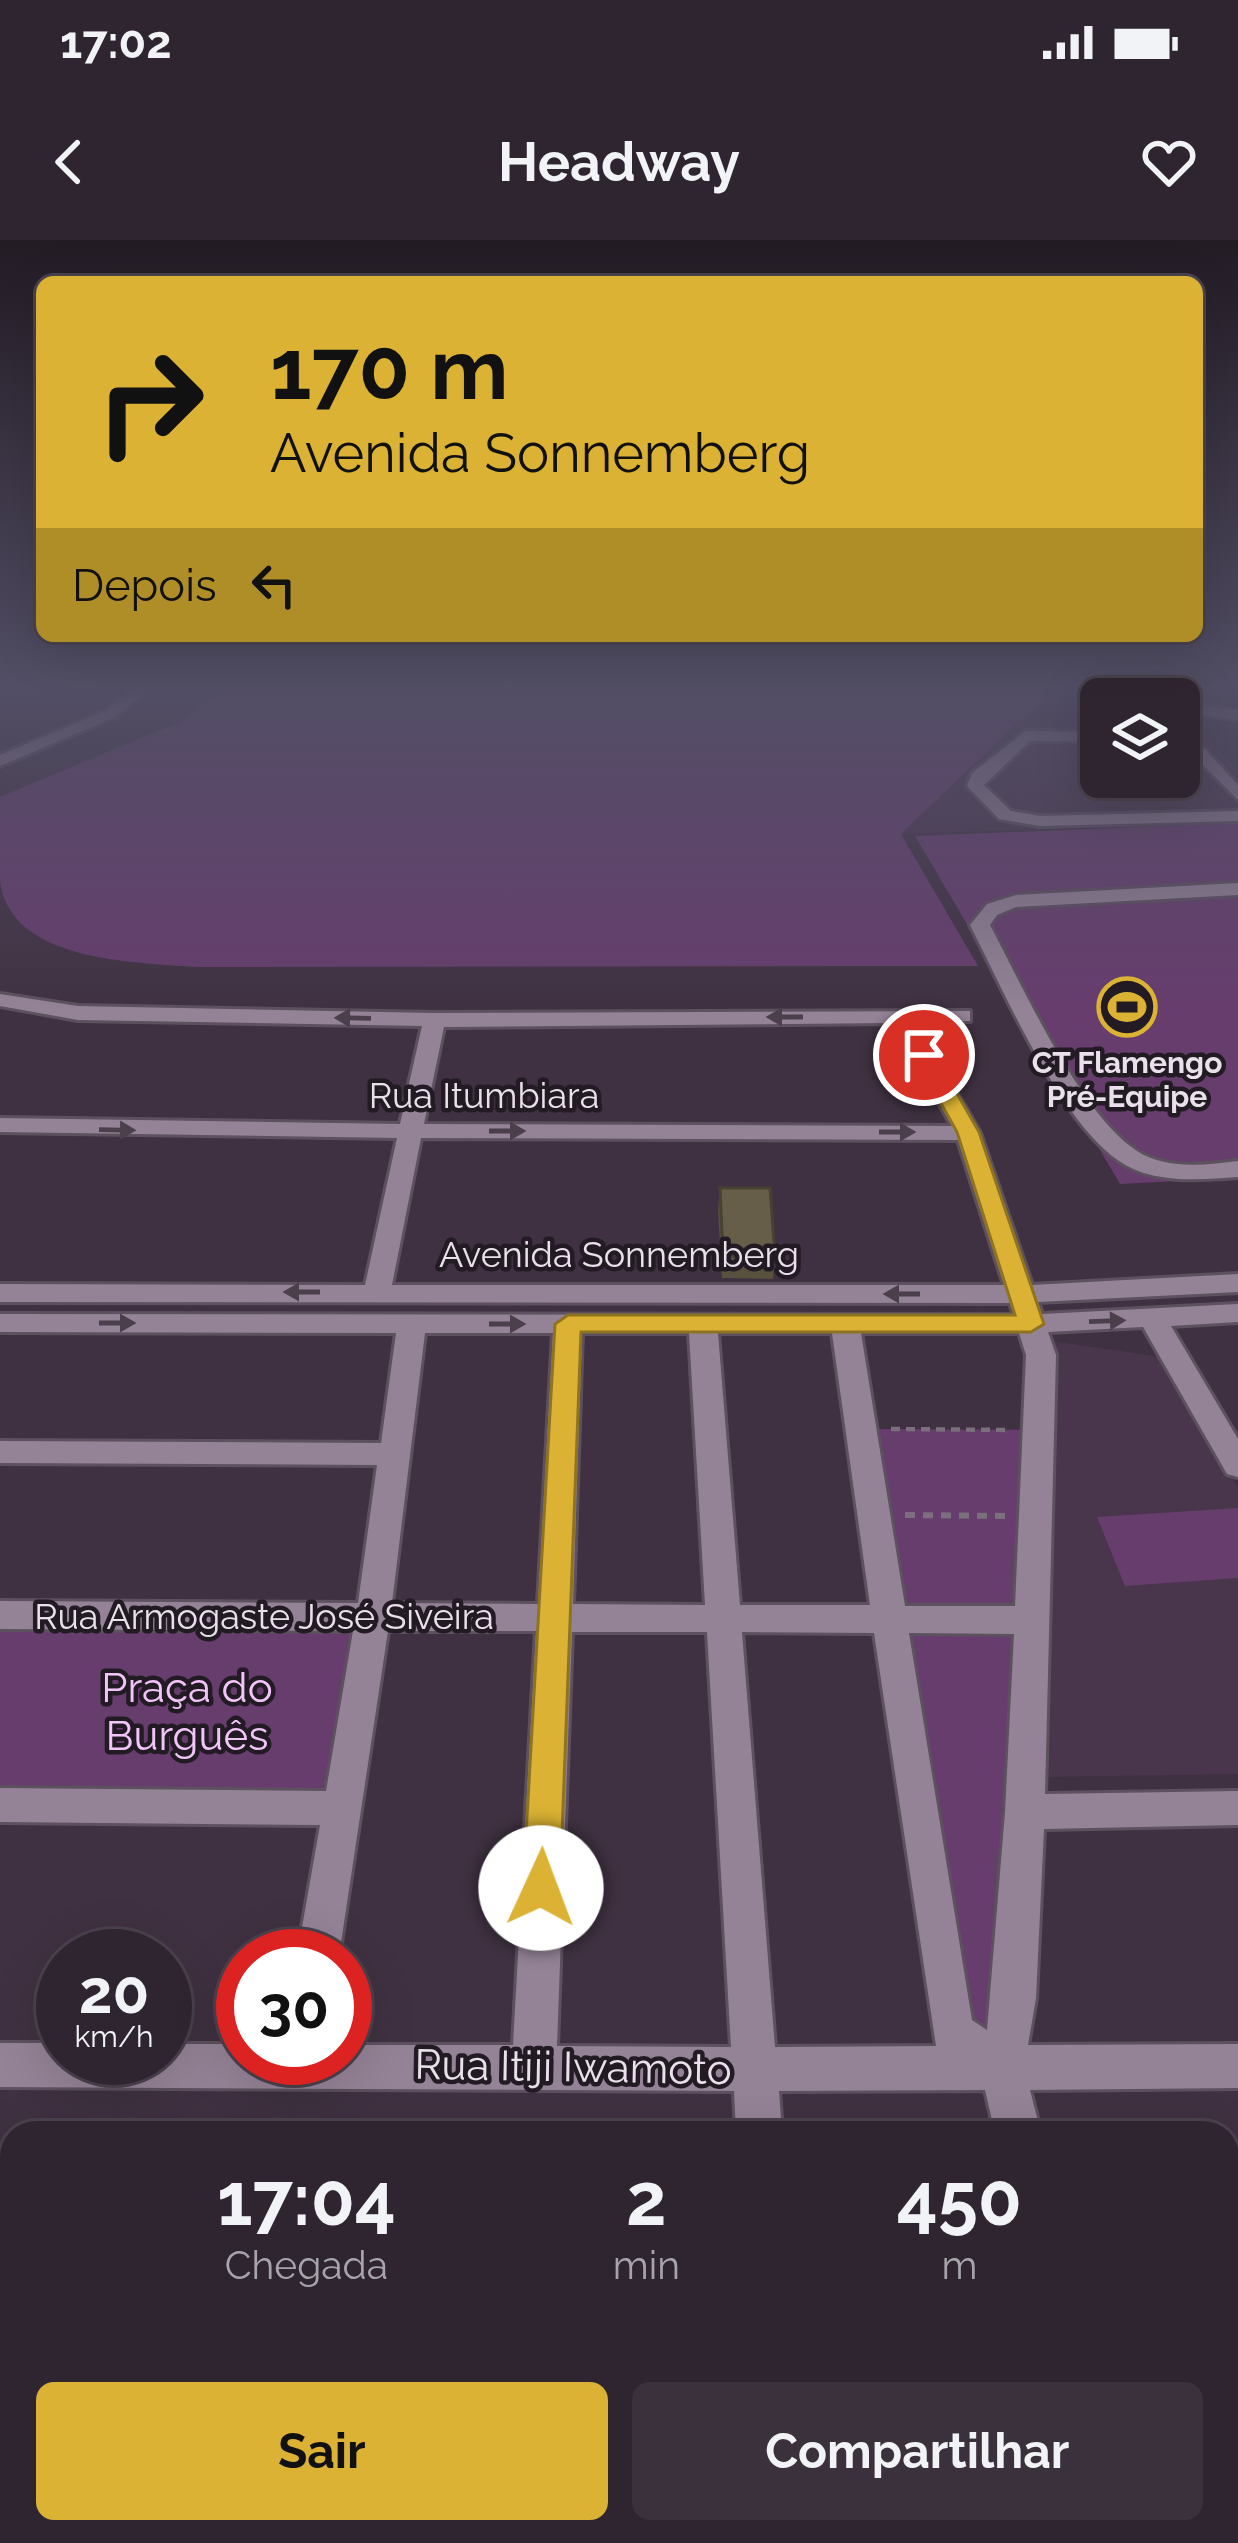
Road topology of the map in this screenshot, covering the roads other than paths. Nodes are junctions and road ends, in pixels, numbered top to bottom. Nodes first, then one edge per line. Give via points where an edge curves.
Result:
1 (986, 796) edge
2 (1238, 816) edge
3 (1238, 889) edge
4 (0, 1000) edge
5 (962, 1016) dead end
6 (902, 1017) junction
7 (434, 1020) junction
8 (0, 1125) edge
9 (410, 1131) junction
10 (968, 1132) junction
11 (1238, 1169) edge
12 (1238, 1283) edge
13 (377, 1292) junction
14 (0, 1293) edge
15 (1025, 1309) junction
16 (1238, 1313) edge
17 (1153, 1320) junction
18 (0, 1323) edge
19 (412, 1324) junction
20 (568, 1324) junction
21 (703, 1324) junction
22 (845, 1324) junction
23 (1225, 1420) edge
24 (0, 1452) edge
25 (396, 1454) junction
26 (1238, 1466) edge
27 (0, 1615) edge
28 (373, 1617) junction
29 (552, 1618) junction
30 (722, 1618) junction
31 (886, 1620) junction
32 (1032, 1620) junction
33 (0, 1805) edge
34 (340, 1808) junction
35 (1238, 1808) edge
36 (1025, 1812) junction
37 (322, 1929) edge
38 (216, 2062) edge
39 (372, 2063) edge
40 (0, 2065) edge
41 (1238, 2066) edge
42 (534, 2068) junction
43 (1002, 2068) junction
44 (752, 2069) junction
45 (758, 2121) edge
46 (1015, 2121) edge

1 - 2 street via 1005,814 1040,821
3 - 11 street via 1016,901 997,905 980,925 1107,1140 1164,1169
7 -> 4 street via 78,1013
5 - 6 street
6 -> 7 street
6 - 10 street
7 - 9 street
8 -> 9 street, Rua Itumbiara
9 -> 10 street, Rua Itumbiara
9 - 13 street
10 - 15 street
12 - 15 street, Avenida Sonnemberg
13 -> 14 street, Avenida Sonnemberg
15 -> 13 street, Avenida Sonnemberg
15 -> 17 street, Avenida Sonnemberg
15 - 22 street, Avenida Sonnemberg
15 - 32 street via 1041,1355
16 - 17 street, Avenida Sonnemberg
17 - 23 street
18 -> 19 street, Avenida Sonnemberg
19 -> 20 street, Avenida Sonnemberg
19 - 25 street
20 - 21 street, Avenida Sonnemberg
20 - 29 street
21 - 22 street, Avenida Sonnemberg
21 - 30 street
22 - 31 street
23 - 26 street
24 - 25 street
25 - 28 street
27 - 28 street, Rua Armogaste José Siveira
28 - 29 street, Rua Armogaste José Siveira
28 - 34 street
29 - 30 street, Rua Armogaste José Siveira
29 - 42 street
30 - 31 street, Rua Armogaste José Siveira
30 - 44 street
31 - 32 street, Rua Armogaste José Siveira
31 - 43 street via 952,2032
32 - 36 street
33 - 34 street
34 - 37 street
35 - 36 street
36 - 43 street
38 - 40 street, Rua Itiji Iwamoto
39 - 42 street, Rua Itiji Iwamoto
41 - 43 street, Rua Itiji Iwamoto
42 - 44 street, Rua Itiji Iwamoto
43 - 44 street, Rua Itiji Iwamoto
43 - 46 street
44 - 45 street

